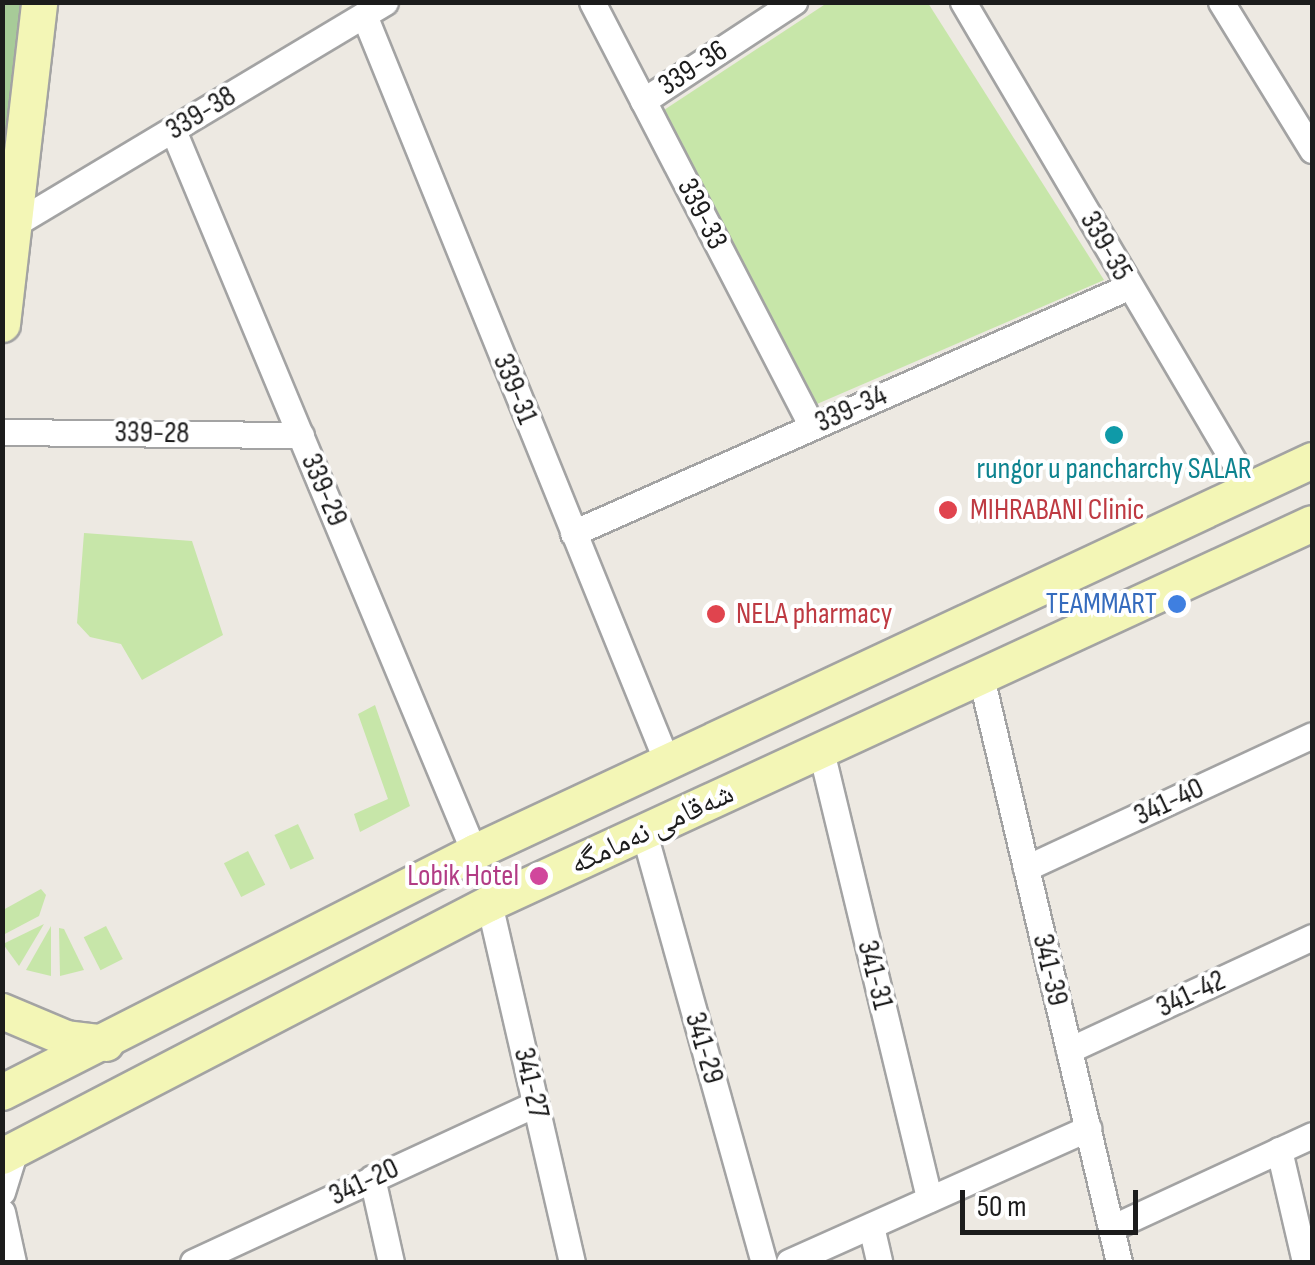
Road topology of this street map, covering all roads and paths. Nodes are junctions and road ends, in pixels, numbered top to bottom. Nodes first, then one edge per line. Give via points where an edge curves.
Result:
1 (39, 2) edge
2 (592, 2) edge
3 (794, 2) edge
4 (963, 2) edge
5 (1222, 2) edge
6 (375, 9) edge
7 (643, 101) junction
8 (173, 130) junction
9 (1312, 150) edge
10 (16, 223) junction
11 (1130, 286) junction
12 (2, 324) edge
13 (812, 426) junction
14 (2, 432) edge
15 (301, 435) junction
16 (1312, 460) edge
17 (1250, 488) junction
18 (1312, 523) edge
19 (573, 533) junction
20 (982, 677) junction
21 (1312, 735) edge
22 (821, 751) junction
23 (667, 762) junction
24 (644, 833) junction
25 (474, 852) junction
26 (1026, 868) junction
27 (489, 903) junction
28 (1312, 937) edge
29 (2, 1011) edge
30 (106, 1043) junction
31 (1069, 1050) junction
32 (2, 1092) edge
33 (535, 1104) junction
34 (1088, 1128) junction
35 (1312, 1135) edge
36 (1279, 1150) junction
37 (9, 1153) edge
38 (372, 1178) junction
39 (2, 1192) edge
40 (929, 1200) junction
41 (2, 1212) edge
42 (3, 1221) edge
43 (871, 1226) junction
44 (1111, 1228) junction
45 (202, 1260) edge
46 (13, 1262) edge
47 (391, 1262) edge
48 (572, 1262) edge
49 (764, 1262) edge
50 (789, 1262) edge
51 (879, 1262) edge
52 (1119, 1262) edge
53 (1305, 1262) edge

1 - 10 main road
2 - 7 street, 339-33
3 - 7 street, 339-36
4 - 11 street, 339-35
5 - 9 street
6 - 8 street, 339-38
6 - 19 street, 339-31
7 - 13 street, 339-33
8 - 10 street, 339-38
8 - 15 street, 339-29
10 - 12 main road
11 - 13 street, 339-34
11 - 17 street, 339-35
13 - 19 street, 339-34
14 - 15 street, 339-28
15 - 25 street, 339-29
16 - 17 main road, شەقامی نەمامگە
17 - 23 main road, شەقامی نەمامگە
18 - 20 main road, شەقامی نەمامگە
19 - 23 street, 339-31
20 - 22 main road, شەقامی نەمامگە
20 - 26 street, 341-39
21 - 26 street, 341-40
22 - 24 main road, شەقامی نەمامگە
22 - 40 street, 341-31
23 - 25 main road, شەقامی نەمامگە
24 - 27 main road, شەقامی نەمامگە
24 - 49 street, 341-29
25 - 30 main road, شەقامی نەمامگە
26 - 31 street, 341-39
27 - 33 street, 341-27
27 - 37 main road, شەقامی نەمامگە
28 - 31 street, 341-42
29 - 30 main road via 66,1038
30 - 32 main road, شەقامی نەمامگە
31 - 34 street, 341-39
33 - 38 street, 341-20
33 - 48 street, 341-27
34 - 40 street
34 - 44 street, 341-39
35 - 36 street
36 - 44 street
36 - 53 street
37 - 39 street
38 - 45 street, 341-20
38 - 47 street
40 - 43 street
41 - 42 street
42 - 46 street
43 - 50 street
43 - 51 street
44 - 52 street, 341-39

